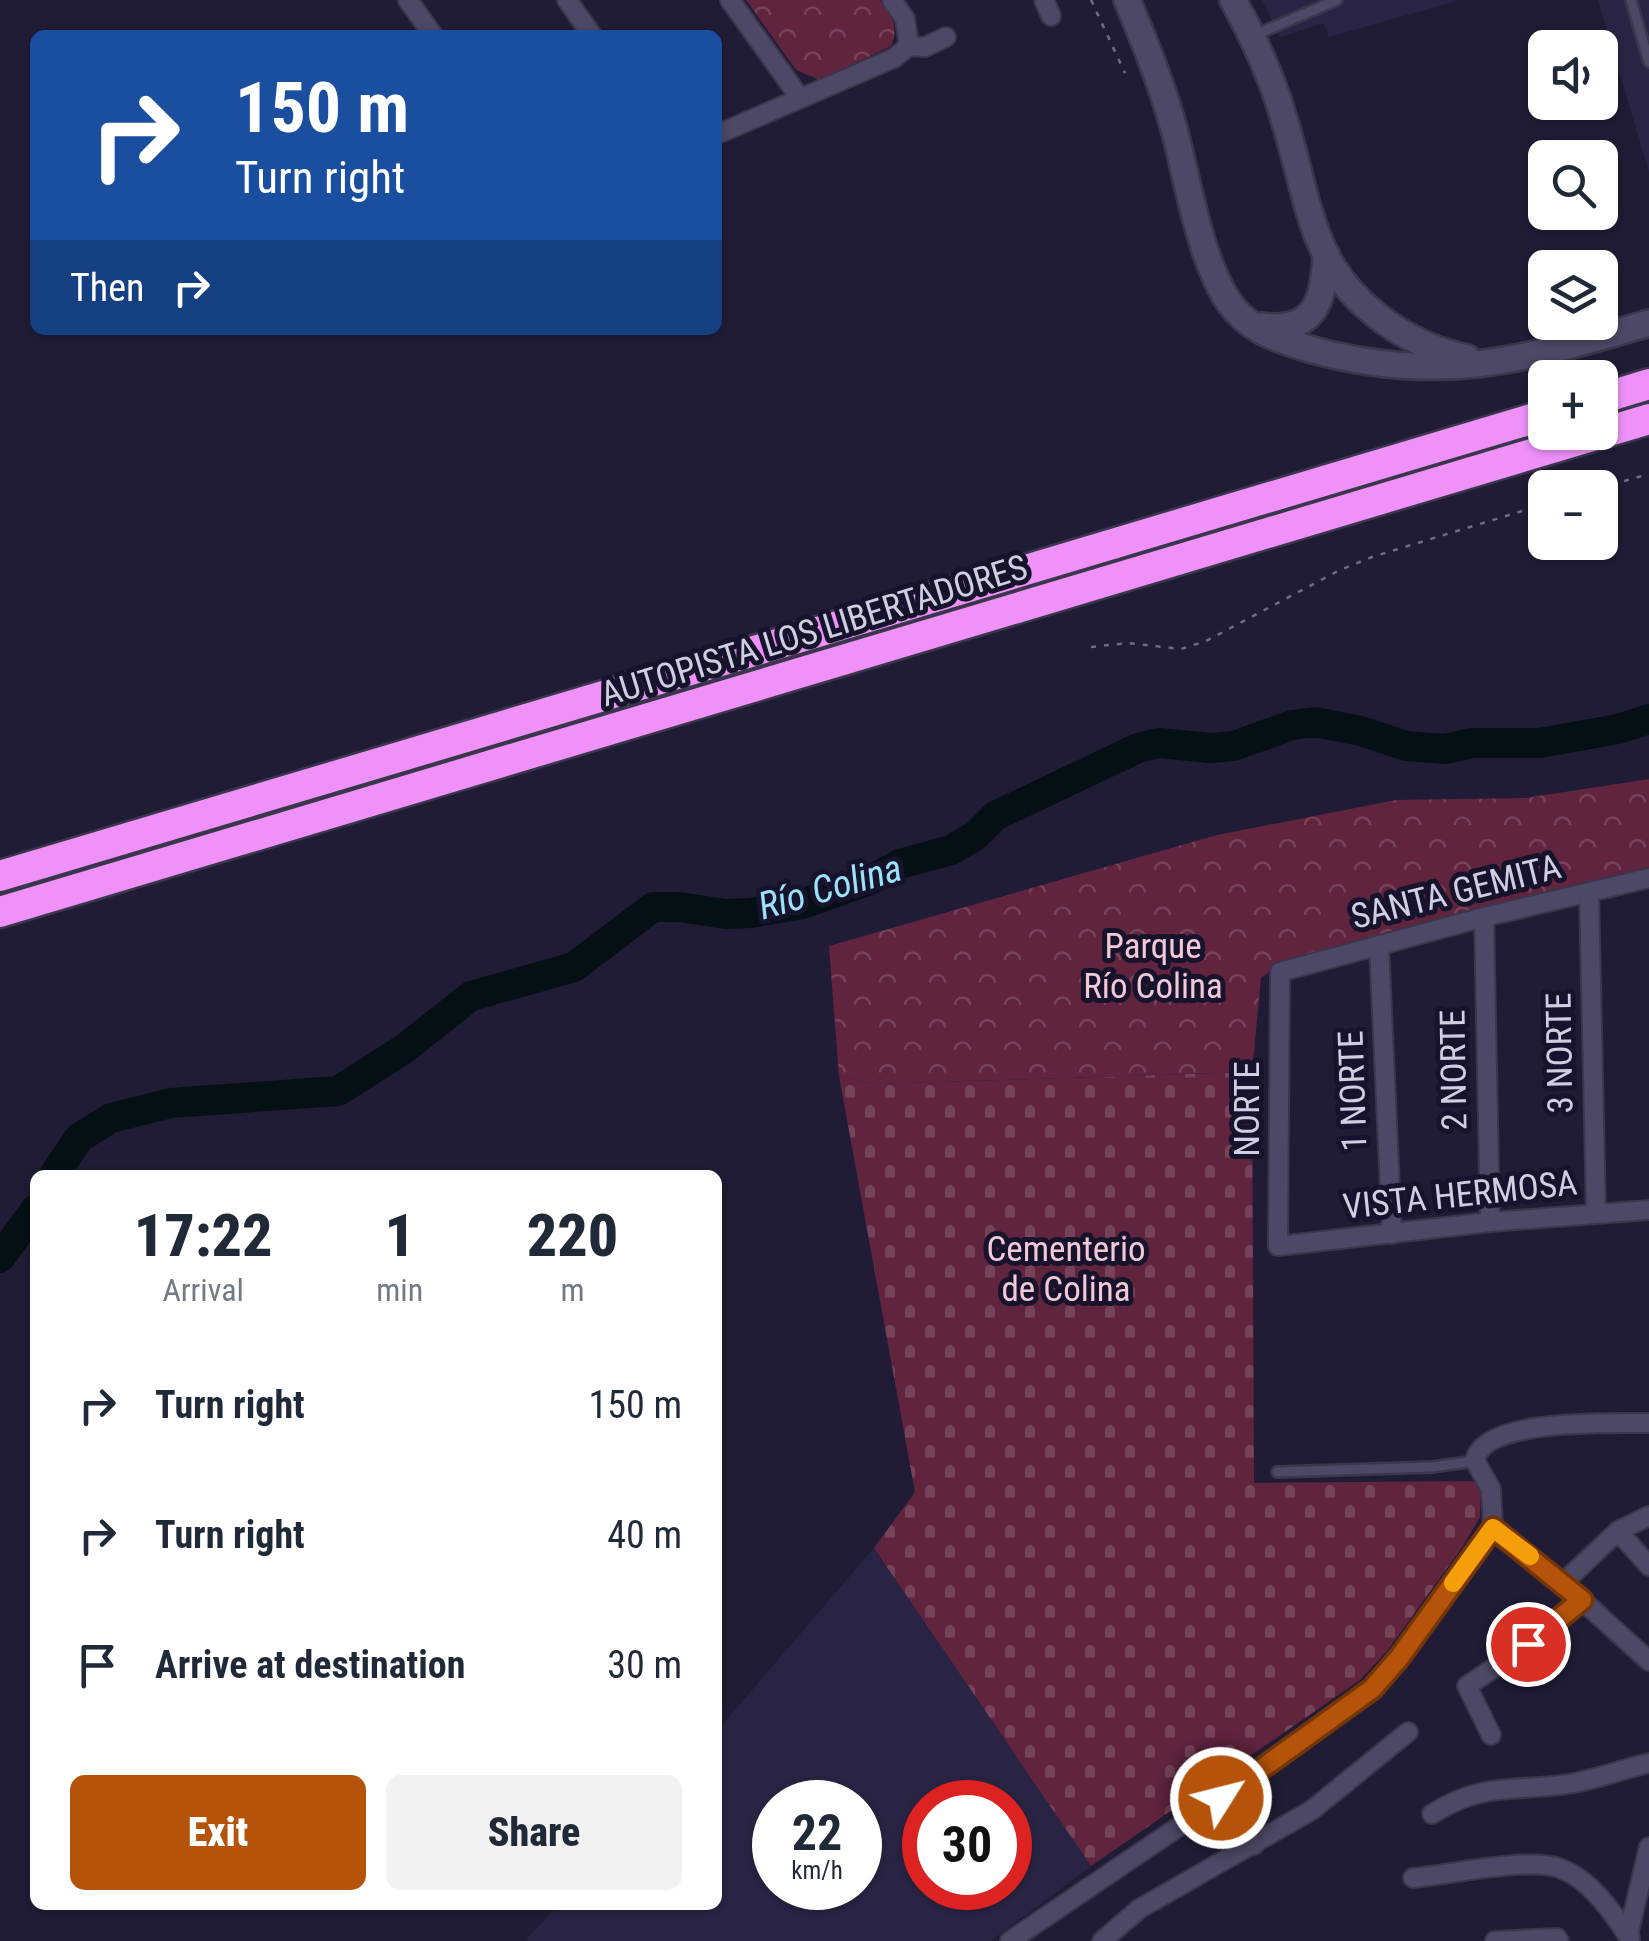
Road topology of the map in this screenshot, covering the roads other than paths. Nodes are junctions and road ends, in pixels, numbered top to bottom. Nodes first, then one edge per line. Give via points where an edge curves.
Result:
1 (408, 0) edge
2 (567, 0) edge
3 (730, 0) edge
4 (892, 0) edge
5 (1128, 0) edge
6 (1233, 0) edge
7 (1338, 0) edge
8 (1631, 0) edge
9 (429, 30) edge
10 (588, 30) edge
11 (1253, 36) junction
12 (946, 37) dead end
13 (909, 46) junction
14 (1649, 62) edge
15 (800, 98) junction
16 (722, 132) edge
17 (1326, 254) junction
18 (1247, 322) junction
19 (1649, 323) edge
20 (1502, 363) junction
21 (1649, 384) edge
22 (1618, 393) edge
23 (1528, 420) edge
24 (1649, 420) edge
25 (0, 876) edge
26 (1649, 878) edge
27 (1589, 892) junction
28 (0, 912) edge
29 (1484, 917) junction
30 (1379, 945) junction
31 (1280, 972) joint
32 (1649, 1210) edge
33 (1596, 1213) junction
34 (1490, 1222) junction
35 (1392, 1234) junction
36 (1278, 1246) joint
37 (1649, 1423) edge
38 (1475, 1461) junction
39 (1278, 1472) dead end
40 (1649, 1516) edge
41 (1493, 1528) junction
42 (1618, 1531) junction
43 (1649, 1566) edge
44 (1563, 1582) junction
45 (1582, 1600) junction
46 (1649, 1660) edge
47 (1408, 1732) dead end
48 (1491, 1735) dead end
49 (1649, 1763) edge
50 (1221, 1798) junction
51 (1432, 1814) dead end
52 (1254, 1845) junction
53 (1649, 1847) edge
54 (1413, 1878) dead end
55 (1640, 1919) edge
56 (1558, 1939) edge
57 (1630, 1939) edge
58 (1010, 1941) edge
59 (1102, 1941) edge
60 (1111, 1941) edge
61 (1122, 1941) edge
62 (1495, 1941) edge

1 - 9 street
2 - 10 street
3 - 15 street
4 - 13 street via 906,18
5 - 18 street via 1162,91 1214,274
6 - 11 street
7 - 11 lane
8 - 14 lane
11 - 17 street
12 - 13 street via 925,48
13 - 15 street
15 - 16 street
17 - 18 street via 1322,292 1306,318 1281,328
17 - 20 street via 1355,294 1401,332 1447,353
18 - 20 street via 1284,342 1388,365
19 - 20 street
21 - 22 highway
23 - 25 highway, AUTOPISTA LOS LIBERTADORES
24 - 28 highway, AUTOPISTA LOS LIBERTADORES
26 - 27 street, SANTA GEMITA
27 - 29 street, SANTA GEMITA
27 - 33 street, 3 NORTE
29 - 30 street, SANTA GEMITA
29 - 34 street, 2 NORTE
30 - 31 street, SANTA GEMITA
30 - 35 street, 1 NORTE
31 - 36 street, NORTE
32 - 33 street, VISTA HERMOSA
33 - 34 street, VISTA HERMOSA
34 - 35 street, VISTA HERMOSA
35 - 36 street, VISTA HERMOSA
37 - 38 street via 1495,1436
38 - 39 lane
38 - 41 street via 1491,1489
40 - 42 street
41 - 44 street
41 - 50 street via 1372,1689
42 - 43 street
42 - 44 street
44 - 45 street
45 - 46 street
45 - 48 street via 1467,1686
47 - 52 street via 1345,1786
49 - 51 street via 1574,1782 1494,1788
50 - 52 street
50 - 58 street
52 - 59 street via 1129,1915
53 - 55 street
54 - 57 street via 1516,1866 1562,1868 1615,1915
55 - 57 street
56 - 62 street
60 - 61 street

